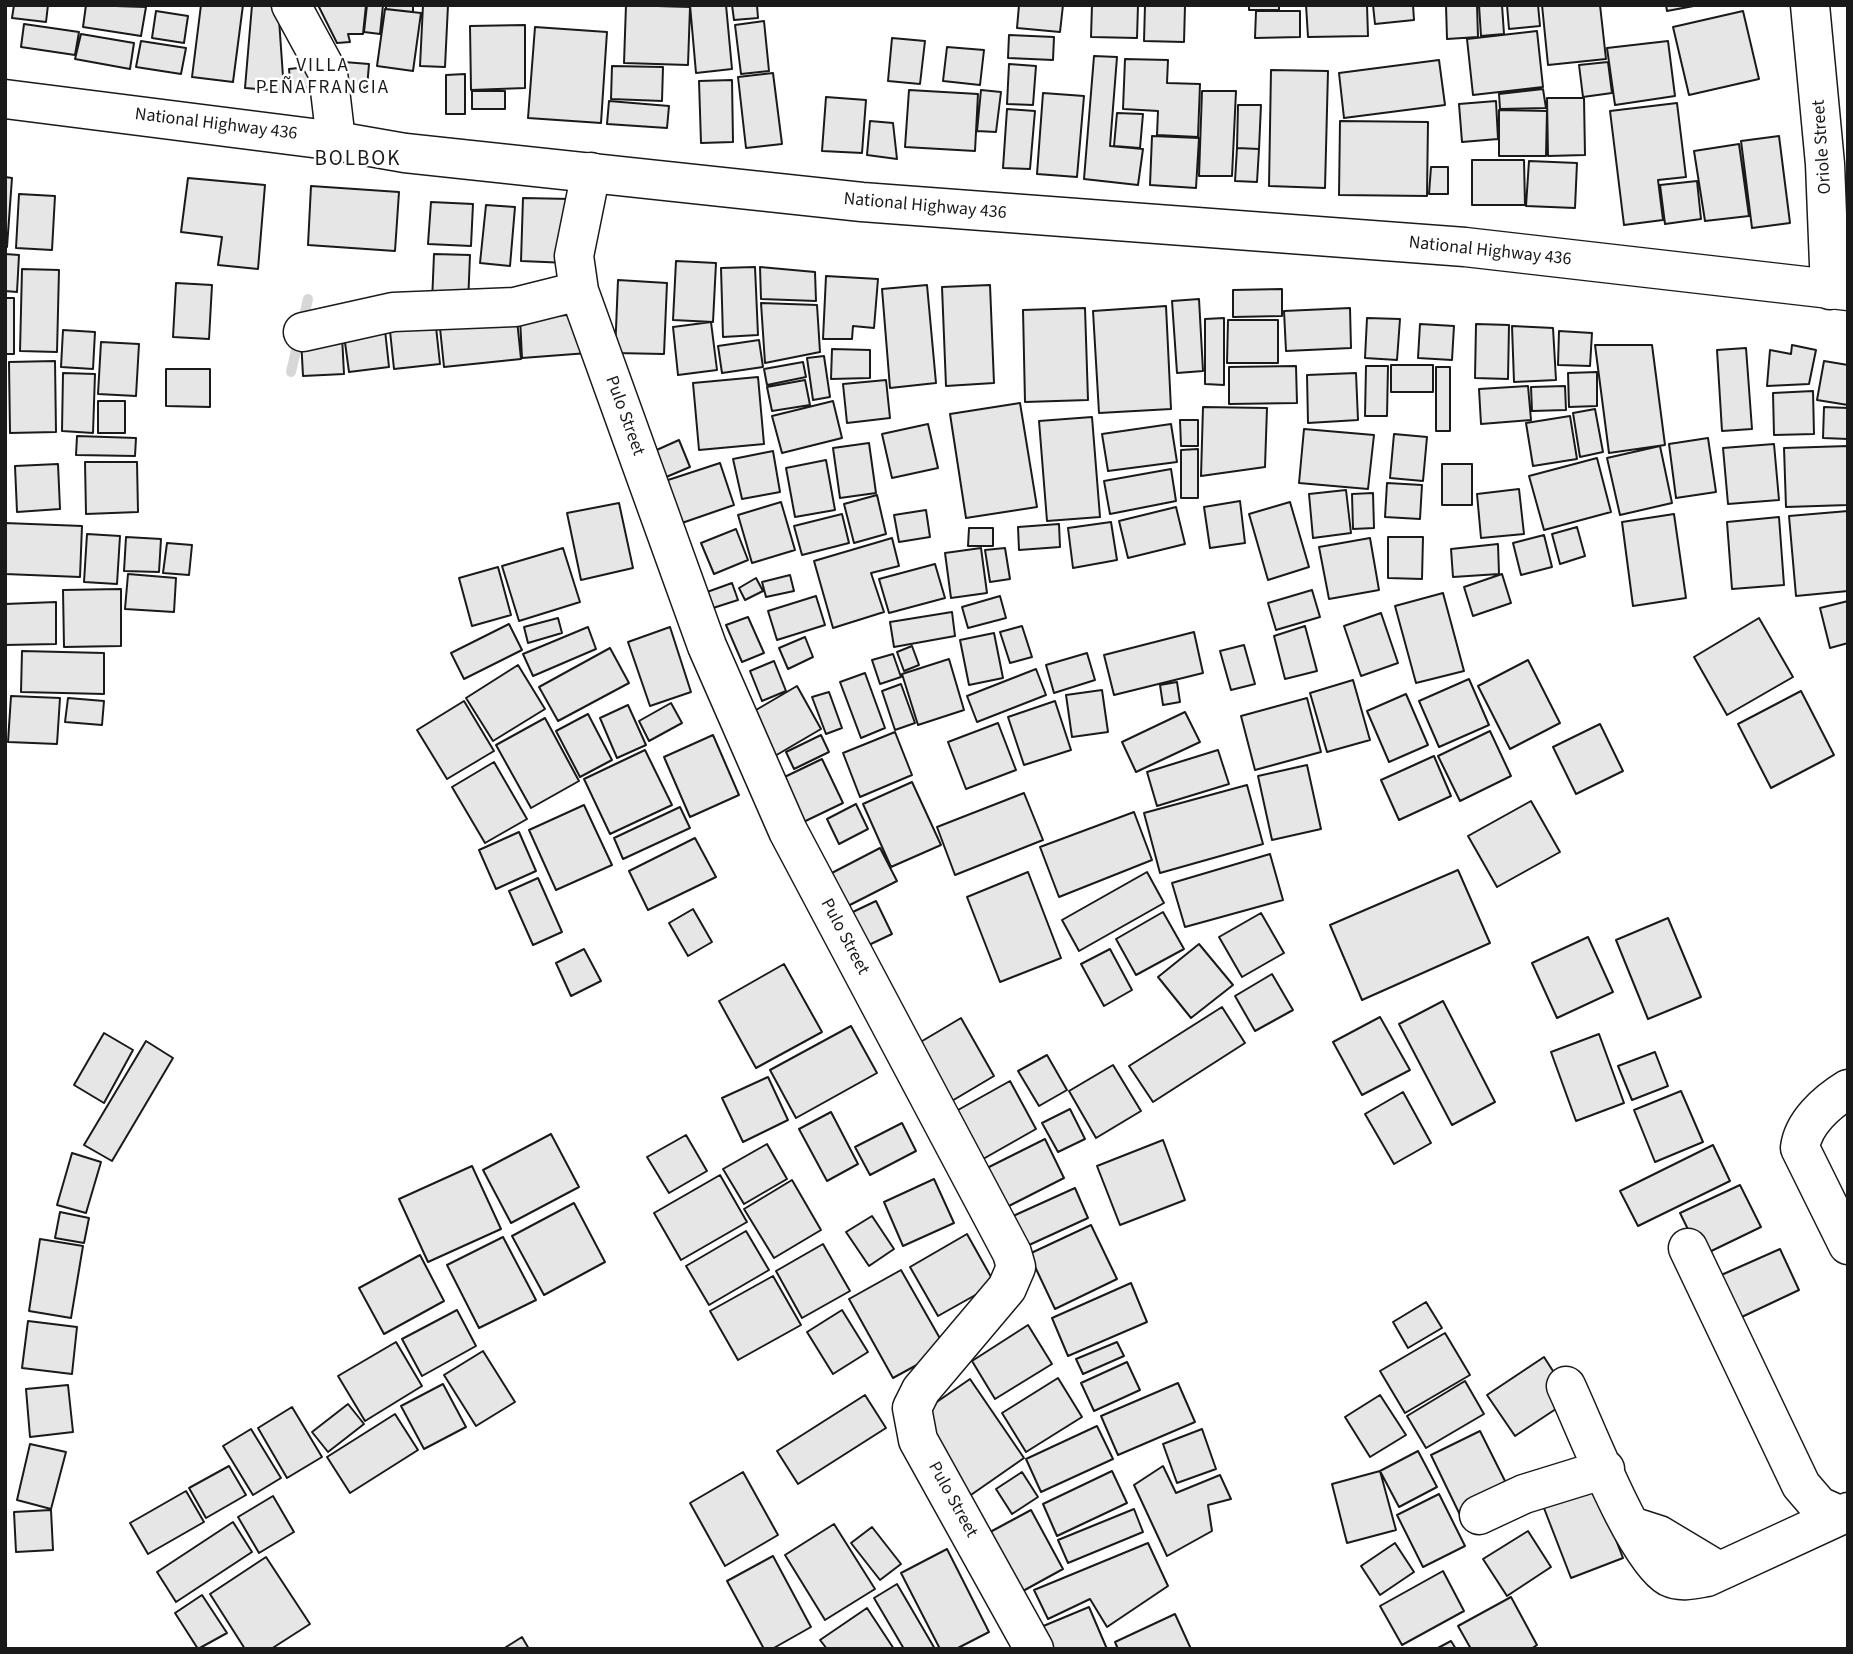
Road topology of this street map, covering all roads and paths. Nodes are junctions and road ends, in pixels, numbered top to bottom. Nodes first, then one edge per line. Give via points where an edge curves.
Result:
1 (291, 5) edge
2 (1810, 5) edge
3 (5, 99) edge
4 (336, 141) junction
5 (591, 172) junction
6 (1839, 290) edge
7 (579, 291) junction
8 (303, 332) dead end
9 (1848, 1089) edge
10 (1848, 1245) edge
11 (1688, 1248) dead end
12 (1566, 1386) dead end
13 (1605, 1469) junction
14 (1843, 1513) edge
15 (1479, 1515) dead end
16 (1034, 1649) edge

1 - 4 street via 328,73
2 - 6 street, Oriole Street
3 - 4 street, National Highway 436
4 - 5 street, National Highway 436 via 405,153
5 - 6 street, National Highway 436 via 901,206 1465,247
5 - 7 street, Pulo Street via 574,256
7 - 8 street via 515,307 393,312
7 - 16 street, Pulo Street via 707,646 788,831 1012,1253 1016,1267 1007,1288 920,1390 912,1408 918,1440
9 - 10 street via 1812,1121 1802,1134 1800,1147
11 - 14 street via 1801,1485 1819,1506
12 - 13 street
13 - 14 street via 1631,1526 1656,1566 1682,1580 1707,1577
13 - 15 street via 1524,1494

